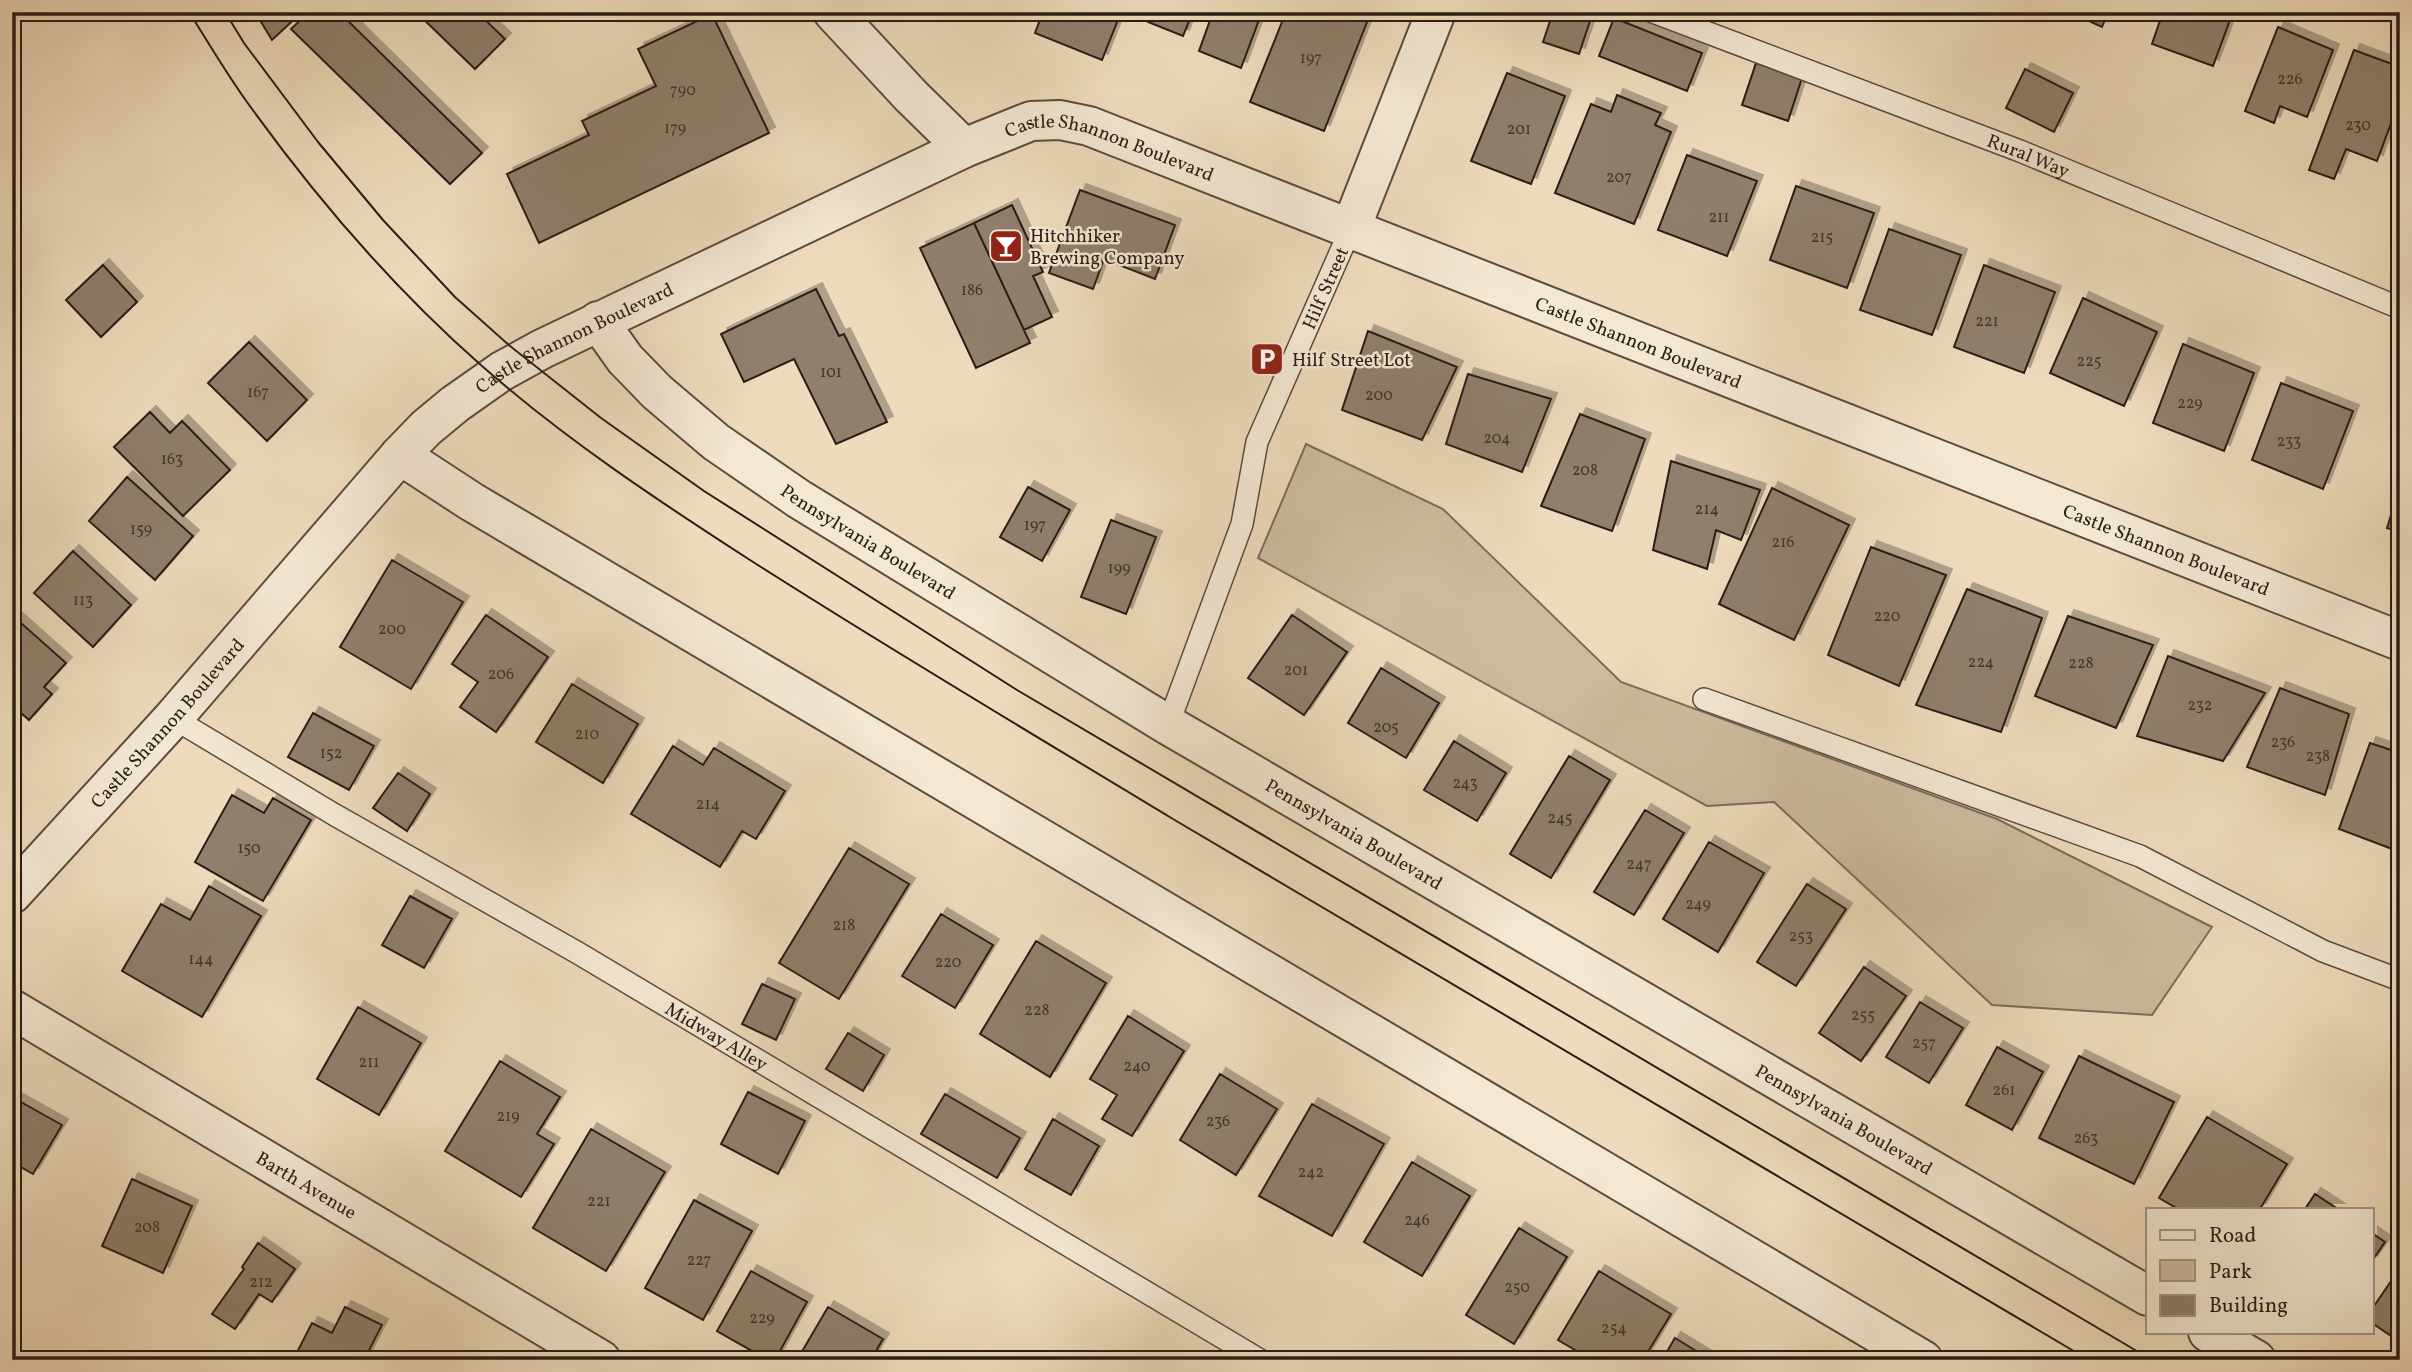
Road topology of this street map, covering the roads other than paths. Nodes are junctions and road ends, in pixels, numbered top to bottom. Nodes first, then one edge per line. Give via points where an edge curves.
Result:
1 (833, 12) edge
2 (1436, 12) edge
3 (1653, 12) edge
4 (964, 148) junction
5 (1351, 228) junction
6 (2400, 308) edge
7 (598, 321) junction
8 (400, 455) junction
9 (2400, 641) edge
10 (1704, 699) dead end
11 (173, 718) junction
12 (1168, 725) junction
13 (12, 894) edge
14 (2400, 980) edge
15 (12, 1009) edge
16 (2146, 1295) edge
17 (2211, 1334) edge
18 (601, 1360) edge
19 (1259, 1360) edge
20 (1923, 1360) edge
21 (2256, 1360) edge

1 - 4 street
2 - 5 street, Hilf Street
3 - 6 lane, Rural Way via 2020,151
4 - 5 street, Castle Shannon Boulevard via 1031,121 1060,120 1089,126
4 - 7 street, Castle Shannon Boulevard
5 - 9 street, Castle Shannon Boulevard
5 - 12 lane, Hilf Street via 1257,442 1242,524
7 - 8 street, Castle Shannon Boulevard via 502,371 455,404
7 - 12 street, Pennsylvania Boulevard via 625,359 657,392 716,442 799,499
8 - 11 street, Castle Shannon Boulevard
8 - 20 street via 484,510
10 - 14 lane via 2140,856 2323,951
11 - 13 street, Castle Shannon Boulevard
11 - 19 lane, Midway Alley via 578,953
12 - 16 street, Pennsylvania Boulevard
15 - 18 street, Barth Avenue
17 - 21 street

